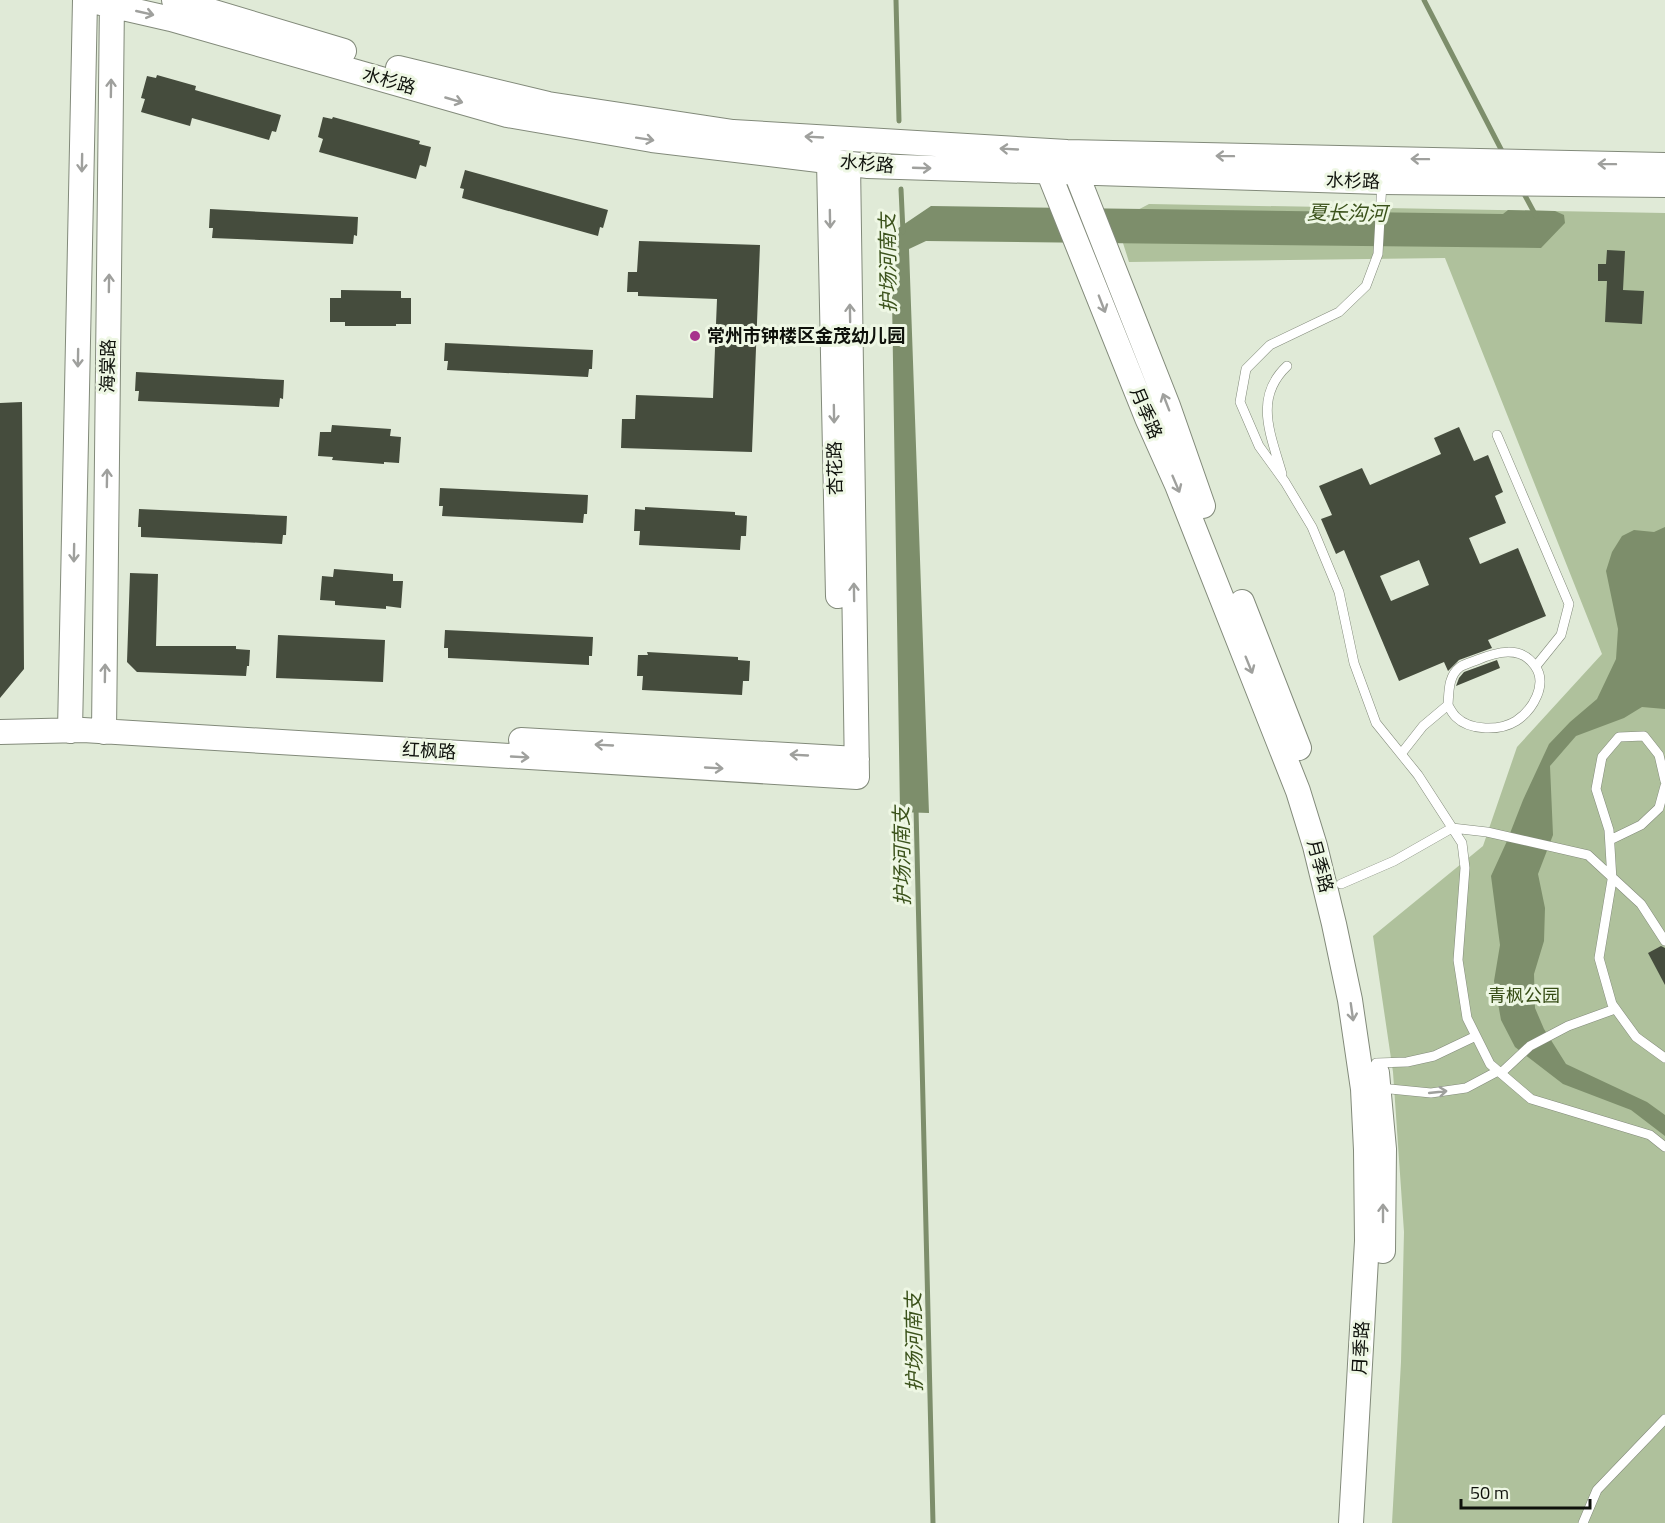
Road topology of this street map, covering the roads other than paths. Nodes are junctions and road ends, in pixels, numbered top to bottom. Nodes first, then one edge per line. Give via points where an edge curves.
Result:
1 (87, 0) edge
2 (174, 0) edge
3 (112, 3) edge
4 (1045, 161) junction
5 (838, 162) junction
6 (1072, 162) junction
7 (1665, 165) edge
8 (1526, 173) junction
9 (1665, 185) edge
10 (1383, 192) junction
11 (1287, 366) dead end
12 (1497, 435) dead end
13 (1285, 482) junction
14 (1536, 666) junction
15 (1448, 705) junction
16 (0, 717) edge
17 (71, 723) junction
18 (104, 724) junction
19 (0, 732) edge
20 (1401, 754) junction
21 (849, 767) joint
22 (1665, 780) edge
23 (1665, 786) edge
24 (1452, 828) junction
25 (1610, 840) junction
26 (1612, 880) junction
27 (1341, 884) junction
28 (1665, 941) edge
29 (1615, 1009) junction
30 (1476, 1036) junction
31 (1665, 1058) edge
32 (1376, 1063) junction
33 (1499, 1072) junction
34 (1380, 1088) junction
35 (1665, 1147) edge
36 (1665, 1419) edge
37 (1351, 1523) edge
38 (1367, 1523) edge
39 (1583, 1523) edge

1 - 3 street, 水杉路
1 -> 17 street, 海棠路
4 -> 2 street, 水杉路 via 733,132 548,104 395,67
3 -> 5 street, 水杉路 via 507,115 652,140
18 -> 3 street, 海棠路
5 -> 4 street, 水杉路
4 - 6 street, 水杉路
4 -> 37 street, 月季路 via 1298,791 1334,924 1363,1089 1366,1150 1366,1252
5 - 21 street, 杏花路
8 -> 6 street, 水杉路 via 1478,160
6 - 10 street, 水杉路
27 -> 6 street, 月季路 via 1286,712 1191,477 1168,406
7 -> 8 street, 水杉路
8 - 9 street, 水杉路
8 - 10 street, 水杉路 via 1501,183
10 - 13 lane via 1378,254 1366,286 1339,312 1270,345 1246,369 1240,402 1259,446
11 - 13 lane via 1277,375 1267,398 1269,426
12 - 14 lane via 1569,604 1562,635
13 - 20 lane via 1312,527 1339,592 1354,663 1376,723
14 - 15 lane via 1521,653 1496,652 1460,668 1449,683
14 - 15 lane via 1540,684 1533,705 1516,721 1494,729 1471,726 1456,717
15 - 20 lane via 1423,726
16 - 17 street, 红枫路
17 - 18 street, 红枫路
17 - 19 street, 红枫路
18 - 21 street, 红枫路
20 - 24 lane
22 - 25 lane via 1659,755 1644,736 1619,737 1602,757 1596,789
23 - 25 lane via 1659,808 1641,825
24 - 26 lane via 1588,855
24 - 27 lane via 1394,861
24 - 30 lane via 1462,843 1465,868 1458,960 1467,1018
25 - 26 lane
26 - 28 lane via 1641,904
26 - 29 lane via 1599,958
27 - 32 street, 月季路 via 1366,996
29 - 31 lane via 1636,1037
29 - 33 lane via 1568,1026 1530,1046
30 - 32 lane via 1434,1056
30 - 33 lane via 1490,1064
32 - 34 street, 月季路
34 -> 33 lane via 1431,1093 1466,1088
33 - 35 lane via 1531,1099 1650,1135
38 -> 34 street, 月季路 via 1383,1241
36 - 39 lane via 1597,1490

